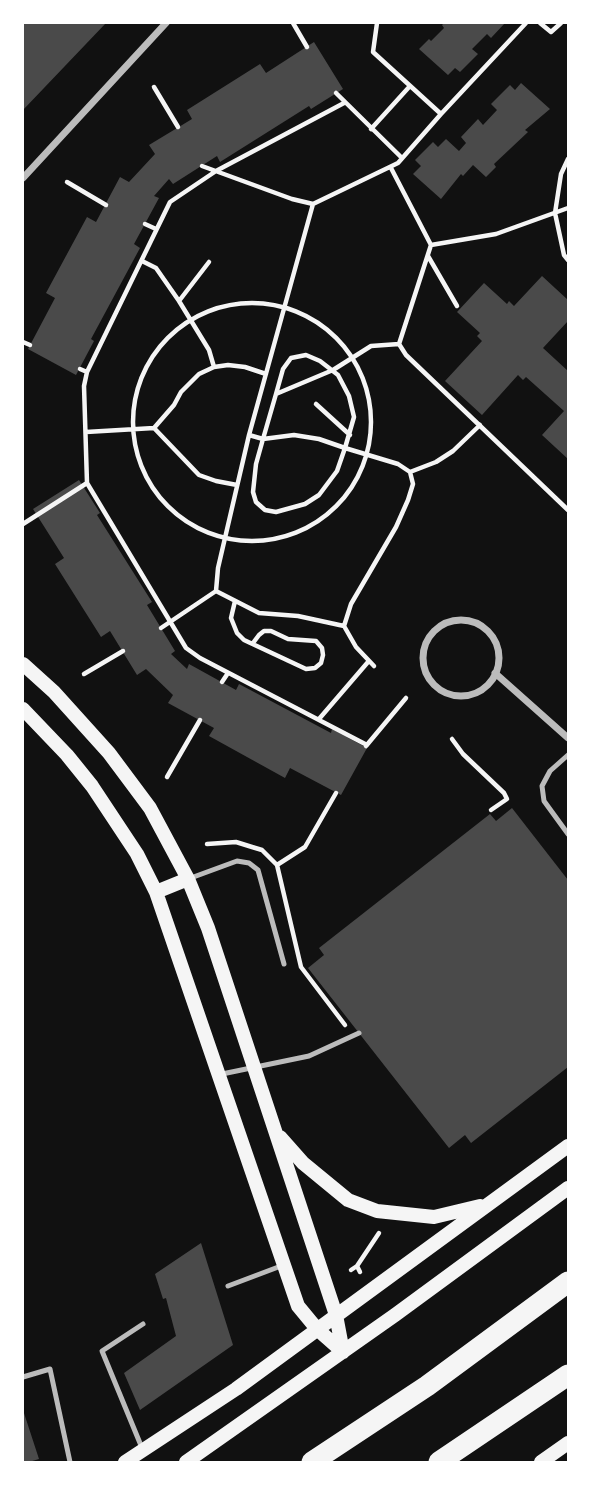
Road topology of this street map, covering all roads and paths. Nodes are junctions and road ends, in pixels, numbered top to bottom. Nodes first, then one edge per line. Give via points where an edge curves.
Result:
1 (166, 23) edge
2 (293, 23) edge
3 (377, 23) edge
4 (526, 23) edge
5 (540, 23) edge
6 (561, 23) edge
7 (307, 47) dead end
8 (411, 86) junction
9 (154, 87) dead end
10 (336, 93) dead end
11 (344, 103) junction
12 (441, 114) junction
13 (178, 127) dead end
14 (371, 129) junction
15 (402, 158) junction
16 (568, 159) edge
17 (202, 166) dead end
18 (391, 168) junction
19 (216, 171) junction
20 (23, 178) edge
21 (66, 182) dead end
22 (313, 204) junction
23 (106, 205) dead end
24 (568, 208) edge
25 (555, 213) junction
26 (145, 223) dead end
27 (156, 229) junction
28 (431, 245) junction
29 (428, 256) junction
30 (568, 260) edge
31 (142, 261) junction
32 (209, 262) dead end
33 (179, 301) junction
34 (457, 306) dead end
35 (286, 307) junction
36 (190, 319) junction
37 (23, 342) edge
38 (399, 344) junction
39 (30, 345) dead end
40 (352, 356) junction
41 (214, 367) junction
42 (79, 369) dead end
43 (333, 370) junction
44 (87, 372) junction
45 (266, 374) junction
46 (276, 394) junction
47 (316, 404) dead end
48 (480, 425) junction
49 (154, 428) junction
50 (133, 430) junction
51 (86, 432) junction
52 (249, 435) junction
53 (350, 435) junction
54 (263, 439) junction
55 (345, 448) junction
56 (367, 455) junction
57 (410, 472) junction
58 (87, 483) junction
59 (237, 485) junction
60 (568, 510) edge
61 (23, 524) edge
62 (226, 538) junction
63 (216, 591) junction
64 (235, 601) junction
65 (169, 621) junction
66 (344, 626) junction
67 (160, 628) dead end
68 (253, 643) junction
69 (123, 651) dead end
70 (368, 662) junction
71 (23, 664) edge
72 (374, 666) dead end
73 (228, 673) junction
74 (495, 673) junction
75 (84, 674) dead end
76 (222, 682) dead end
77 (406, 698) dead end
78 (23, 709) edge
79 (319, 719) junction
80 (200, 720) dead end
81 (568, 738) edge
82 (452, 739) dead end
83 (568, 755) edge
84 (167, 777) dead end
85 (336, 793) dead end
86 (491, 810) dead end
87 (568, 834) edge
88 (207, 844) dead end
89 (277, 865) junction
90 (188, 879) junction
91 (156, 891) junction
92 (284, 964) dead end
93 (349, 1030) dead end
94 (359, 1033) dead end
95 (254, 1068) junction
96 (220, 1074) junction
97 (275, 1131) junction
98 (568, 1146) edge
99 (568, 1188) edge
100 (490, 1203) junction
101 (379, 1233) dead end
102 (284, 1265) junction
103 (351, 1270) dead end
104 (568, 1282) edge
105 (228, 1286) dead end
106 (336, 1315) junction
107 (143, 1324) dead end
108 (317, 1329) junction
109 (343, 1352) junction
110 (568, 1375) edge
111 (23, 1377) edge
112 (568, 1443) edge
113 (143, 1451) junction
114 (70, 1462) edge
115 (125, 1462) edge
116 (186, 1462) edge
117 (313, 1462) edge
118 (439, 1462) edge
119 (541, 1462) edge

1 - 20 street
2 - 7 path
3 - 8 path via 373,52
4 - 12 path
5 - 6 path via 551,32
8 - 12 path
8 - 14 path
9 - 13 path
10 - 11 path
11 - 14 path
11 - 19 path
12 - 15 path
14 - 15 path
15 - 18 path
16 - 25 path
17 - 19 path
18 - 22 path
18 - 28 path
19 - 22 path
19 - 27 path via 170,202
21 - 23 path
22 - 35 path
24 - 25 path
25 - 28 path via 496,234
25 - 30 path
26 - 27 path
27 - 31 path
28 - 29 path
29 - 34 path
29 - 38 path
31 - 33 path via 156,268
31 - 44 path
32 - 33 path
33 - 36 path
35 - 36 path via 246,303 208,310
35 - 40 path via 323,326
35 - 45 path
36 - 41 path
36 - 50 path via 162,343 142,375
37 - 39 path
38 - 40 path via 371,346
38 - 48 path
40 - 43 path
40 - 56 path via 368,394 371,435
41 - 45 path via 245,367
41 - 49 path via 190,381
42 - 44 path
43 - 46 path
43 - 46 path via 297,355 283,369
43 - 53 path via 353,407
44 - 51 path
45 - 52 path
46 - 54 path
47 - 53 path
48 - 57 path via 453,451
48 - 60 path
49 - 50 path
49 - 59 path via 199,475
50 - 51 path
50 - 62 path via 137,455 161,499 180,517
51 - 58 path
52 - 54 path
52 - 59 path
53 - 55 path
54 - 55 path via 294,436
54 - 55 path via 253,492 265,510 276,512 319,495 337,471
55 - 56 path
56 - 57 path
56 - 62 path via 347,495 313,524 271,540
57 - 66 path via 413,484 408,500 351,604
58 - 61 path
58 - 65 path
59 - 62 path
62 - 63 path
63 - 64 path
63 - 65 path
64 - 66 path via 259,613 298,615
64 - 68 path via 233,626 244,640
65 - 67 path
65 - 73 path via 186,648
66 - 70 path
68 - 68 path via 306,669 315,668 324,655 316,641 288,639 271,631 258,635
69 - 75 path
70 - 72 path
70 - 79 path
71 - 90 main road via 83,722 118,764 150,808
73 - 76 path
73 - 79 path
74 - 74 street via 497,647 482,626 457,620 444,624 426,641 428,676 445,692 468,695 489,683
74 - 81 street
77 - 79 path via 366,746
78 - 91 main road via 92,786
80 - 84 path
82 - 86 path via 507,799
83 - 87 lane via 550,771 542,786 544,801
85 - 89 path via 305,847
88 - 89 path via 225,841 262,850
89 - 93 path via 301,967
90 - 91 main road
90 - 92 lane via 237,861 258,870
90 - 95 main road
91 - 96 main road
94 - 95 lane via 309,1056
95 - 96 lane
95 - 97 main road
96 - 102 main road
97 - 100 main road via 303,1163 348,1200 377,1211 434,1217
97 - 106 main road
98 - 100 main road
99 - 109 main road
100 - 106 main road
101 - 103 path via 358,1269
102 - 105 lane
102 - 108 main road via 298,1307
104 - 117 highway via 427,1386
106 - 108 main road
106 - 109 main road
107 - 113 lane via 102,1351
108 - 109 main road
108 - 113 main road
109 - 116 main road
110 - 118 highway
111 - 114 lane via 50,1369
112 - 119 main road
113 - 115 main road

